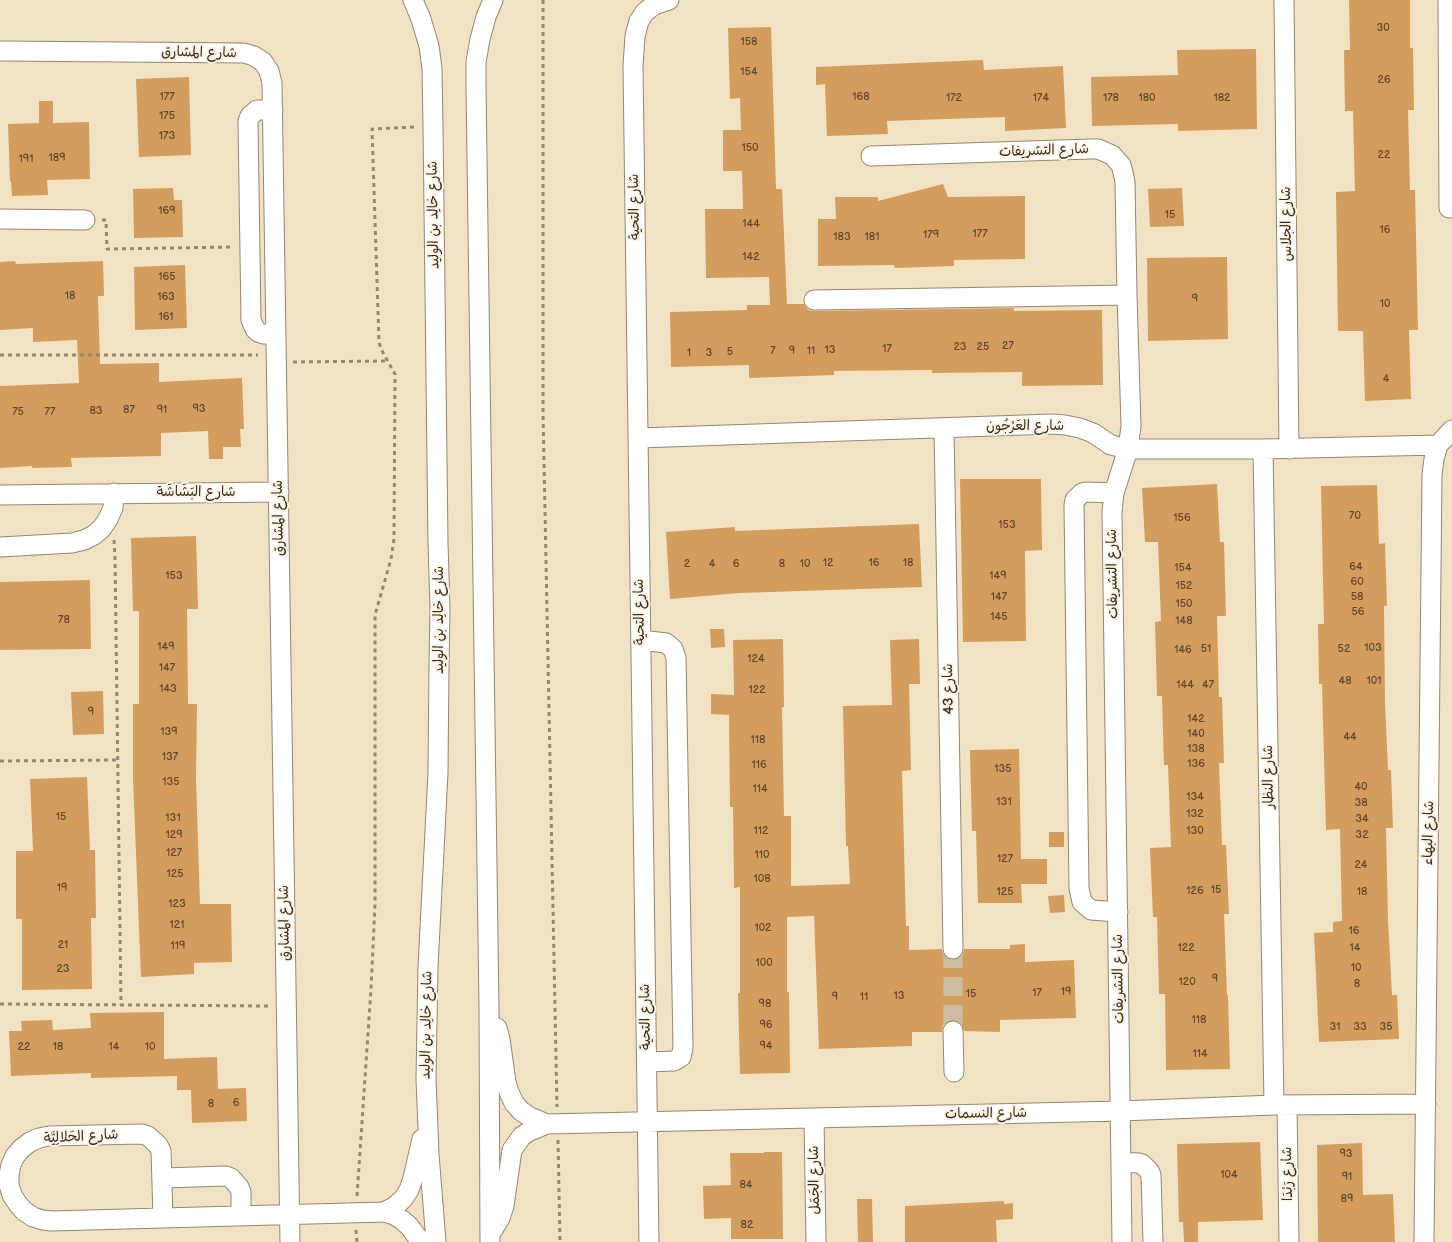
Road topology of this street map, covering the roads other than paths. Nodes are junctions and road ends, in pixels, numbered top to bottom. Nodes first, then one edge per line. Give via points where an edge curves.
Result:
1 (413, 0) edge
2 (493, 0) edge
3 (669, 0) edge
4 (1284, 0) edge
5 (1448, 0) edge
6 (0, 51) edge
7 (273, 110) junction
8 (871, 156) dead end
9 (1449, 208) dead end
10 (0, 219) edge
11 (85, 220) road end
12 (1127, 295) junction
13 (814, 300) dead end
14 (276, 334) junction
15 (944, 428) junction
16 (1452, 430) edge
17 (638, 438) junction
18 (1438, 445) junction
19 (1263, 449) junction
20 (1289, 449) junction
21 (1128, 450) junction
22 (114, 492) junction
23 (279, 492) junction
24 (1114, 493) junction
25 (0, 494) edge
26 (0, 547) edge
27 (641, 640) junction
28 (1118, 912) junction
29 (953, 949) tunnel mouth
30 (489, 1008) junction
31 (954, 1032) tunnel mouth
32 (647, 1062) junction
33 (954, 1072) dead end
34 (1426, 1104) junction
35 (1280, 1105) junction
36 (1121, 1111) junction
37 (427, 1115) junction
38 (814, 1118) junction
39 (648, 1122) junction
40 (552, 1124) junction
41 (1121, 1162) junction
42 (163, 1178) junction
43 (384, 1212) junction
44 (290, 1214) junction
45 (241, 1216) junction
46 (163, 1218) junction
47 (490, 1238) edge
48 (290, 1242) edge
49 (421, 1242) edge
50 (436, 1242) edge
51 (649, 1242) edge
52 (816, 1242) edge
53 (1122, 1242) edge
54 (1153, 1242) edge
55 (1289, 1242) edge
56 (1424, 1242) edge

1 - 37 street, شارع خالِد بن الوليد via 431,61 440,618 438,773 426,1008
2 - 30 street via 476,62
3 - 17 street, شارع التحية via 645,12 639,22 633,52
4 - 20 street, شارع الجلاس
5 - 9 street
6 - 7 street, شارع المشارق via 244,53 263,62 269,71
7 - 14 street, شارع المشارق
7 - 14 street via 257,110 248,121 252,325 263,334
8 - 12 street, شارع التشريفات via 1090,149 1106,152 1116,159 1124,172
10 - 11 street
12 - 13 street
12 - 21 street, شارع التشريفات via 1131,426
14 - 23 street, شارع المشارق
15 - 17 street, شارع العَرْجُون
15 - 21 street, شارع العَرْجُون via 1065,425 1080,428 1111,445
15 - 29 street, شارع 43
16 - 18 street
17 - 27 street, شارع التحية
18 - 20 street, شارع العَرْجُون
18 - 34 street, شارع البهاء via 1432,475
19 - 20 street, شارع العَرْجُون
19 - 21 street, شارع العَرْجُون
19 - 35 street, شارع النظار
21 - 24 street, شارع التشريفات
22 - 23 street, شارع البَشَاشَة
22 - 25 street, شارع البَشَاشَة
22 - 26 street via 108,519 102,528 84,540
23 - 44 street, شارع المشارق
24 - 28 street, شارع التشريفات
24 - 28 street via 1086,492 1075,500 1074,505 1079,888 1082,902 1091,910
27 - 32 street, شارع التحية
27 - 32 street via 666,643 676,658 683,1037 681,1057 674,1061
28 - 36 street, شارع التشريفات
30 - 40 street, شارع النسمات via 496,1022 506,1082 514,1103 530,1117
30 - 47 street
31 - 33 street
32 - 39 street, شارع التحية
34 - 35 street, شارع النسمات
34 - 56 street, شارع البهاء
35 - 36 street, شارع النسمات
35 - 55 street, شارع رَبْدَا
36 - 38 street, شارع النسمات
36 - 41 street, شارع التشريفات
37 - 43 street via 409,1190 394,1207
37 - 50 street, شارع خالِد بن الوليد
38 - 39 street, شارع النسمات
38 - 52 street, شارع الجَمَل
39 - 40 street, شارع النسمات
39 - 51 street, شارع التحية
40 - 47 street, شارع النسمات via 522,1136 512,1150 504,1206
41 - 53 street, شارع التشريفات
41 - 54 street via 1142,1164 1151,1175
42 - 45 street via 231,1178 241,1192
42 - 46 street, شارع الحَلالِيَّة
42 - 46 street, شارع الحَلالِيَّة via 158,1145 142,1134 39,1138 22,1148 13,1160 9,1175 12,1195 18,1204 33,1217 43,1220
43 - 44 street, شارع الحَلالِيَّة
43 - 49 street, شارع الحَلالِيَّة via 402,1220
44 - 45 street, شارع الحَلالِيَّة
44 - 48 street, شارع المشارق
45 - 46 street, شارع الحَلالِيَّة

